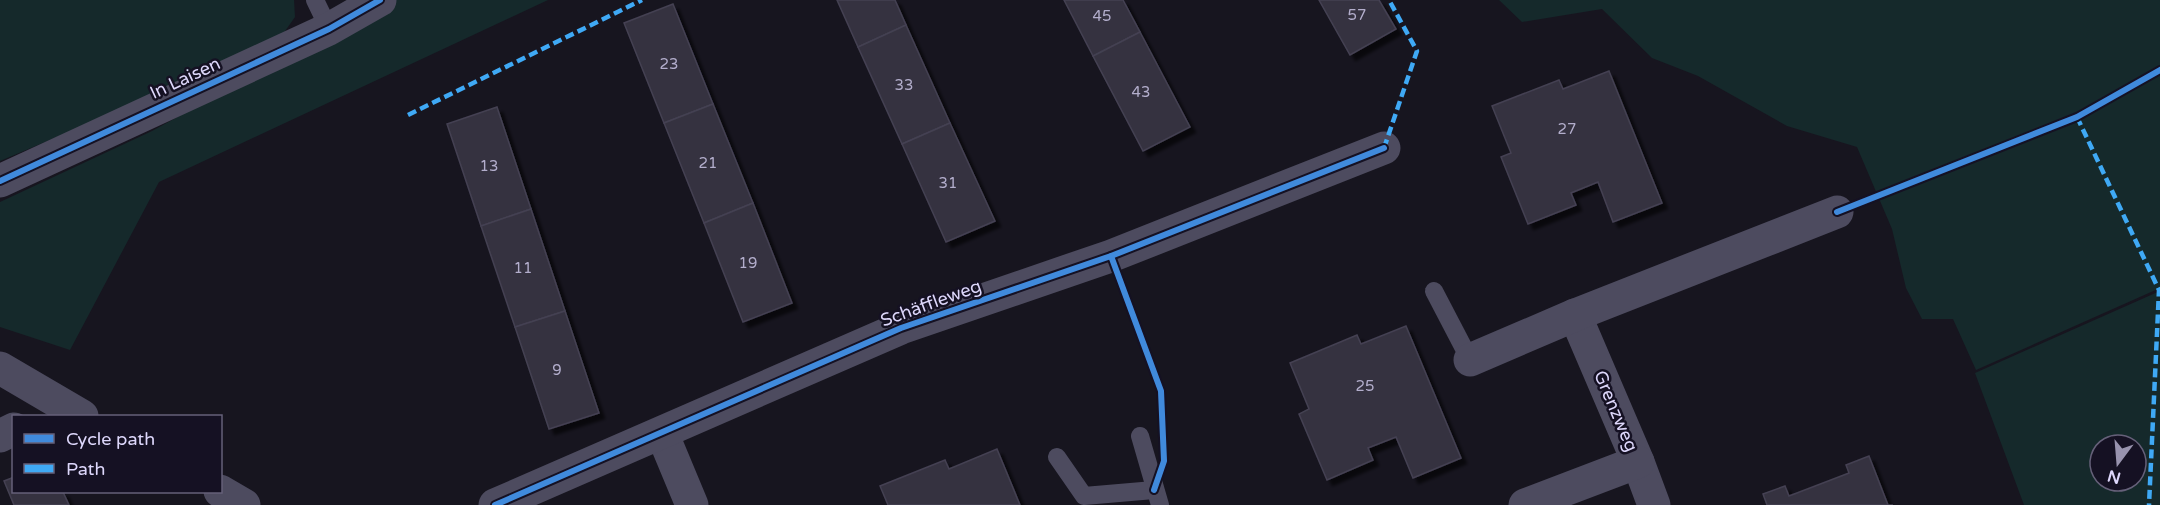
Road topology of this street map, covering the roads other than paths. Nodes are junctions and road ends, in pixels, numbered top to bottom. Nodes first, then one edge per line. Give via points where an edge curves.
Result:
1 (315, 0) edge
2 (380, 0) edge
3 (329, 29) junction
4 (1384, 148) dead end
5 (0, 181) edge
6 (1837, 212) dead end
7 (1434, 291) dead end
8 (1575, 315) junction
9 (1470, 360) joint
10 (0, 368) edge
11 (59, 413) edge
12 (662, 433) junction
13 (1140, 436) dead end
14 (1057, 457) dead end
15 (1638, 462) junction
16 (222, 492) edge
17 (1157, 497) edge
18 (244, 505) edge
19 (495, 505) edge
20 (692, 505) edge
21 (1525, 505) edge
22 (1654, 505) edge

1 - 3 lane
2 - 3 street, In Laisen
3 - 5 street, In Laisen
4 - 12 street, Schäffleweg via 1111,256 901,328
6 - 8 street
7 - 9 lane
8 - 9 street
8 - 15 street, Grenzweg
10 - 11 street
12 - 19 street, Schäffleweg
12 - 20 street
13 - 17 lane
14 - 17 lane via 1084,496
15 - 21 street, Grenzweg
15 - 22 street
16 - 18 street

